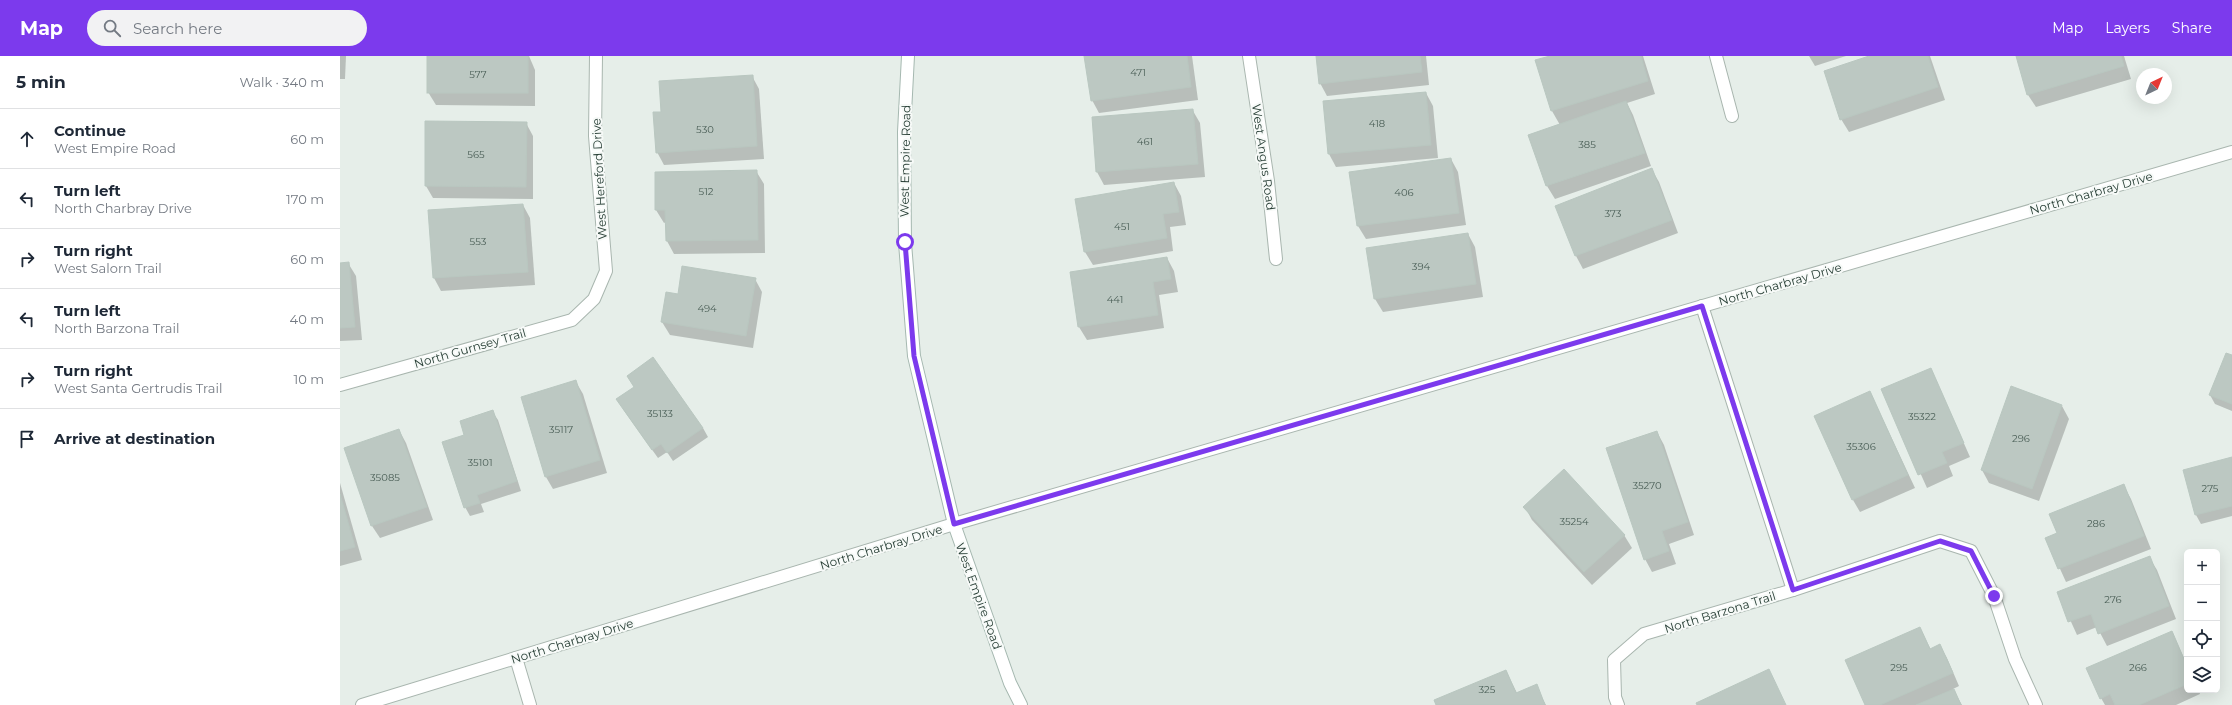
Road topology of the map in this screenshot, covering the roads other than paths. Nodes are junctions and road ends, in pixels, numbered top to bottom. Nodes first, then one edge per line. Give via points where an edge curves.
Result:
1 (596, 56) edge
2 (908, 56) edge
3 (1249, 56) edge
4 (1716, 56) edge
5 (1732, 116) dead end
6 (2232, 152) edge
7 (1276, 259) dead end
8 (594, 299) joint
9 (1702, 306) junction
10 (340, 385) edge
11 (954, 524) junction
12 (1793, 590) junction
13 (516, 658) junction
14 (362, 705) edge
15 (530, 705) edge
16 (1021, 705) edge
17 (1618, 705) edge
18 (2036, 705) edge

1 - 8 street, West Hereford Drive via 594,136 606,272
2 - 11 street, West Empire Road via 904,132 905,242 914,356
3 - 7 street, West Angus Road via 1268,181
4 - 5 street
6 - 9 street, North Charbray Drive
8 - 10 street, North Gurnsey Trail via 572,320
9 - 11 street, North Charbray Drive
9 - 12 street
11 - 13 street, North Charbray Drive
11 - 16 street, West Empire Road via 1010,683
12 - 17 street, North Barzona Trail via 1644,634 1614,660 1615,697
12 - 18 street, North Barzona Trail via 1940,541 1971,551 1994,596 2014,659
13 - 14 street, North Charbray Drive
13 - 15 street

